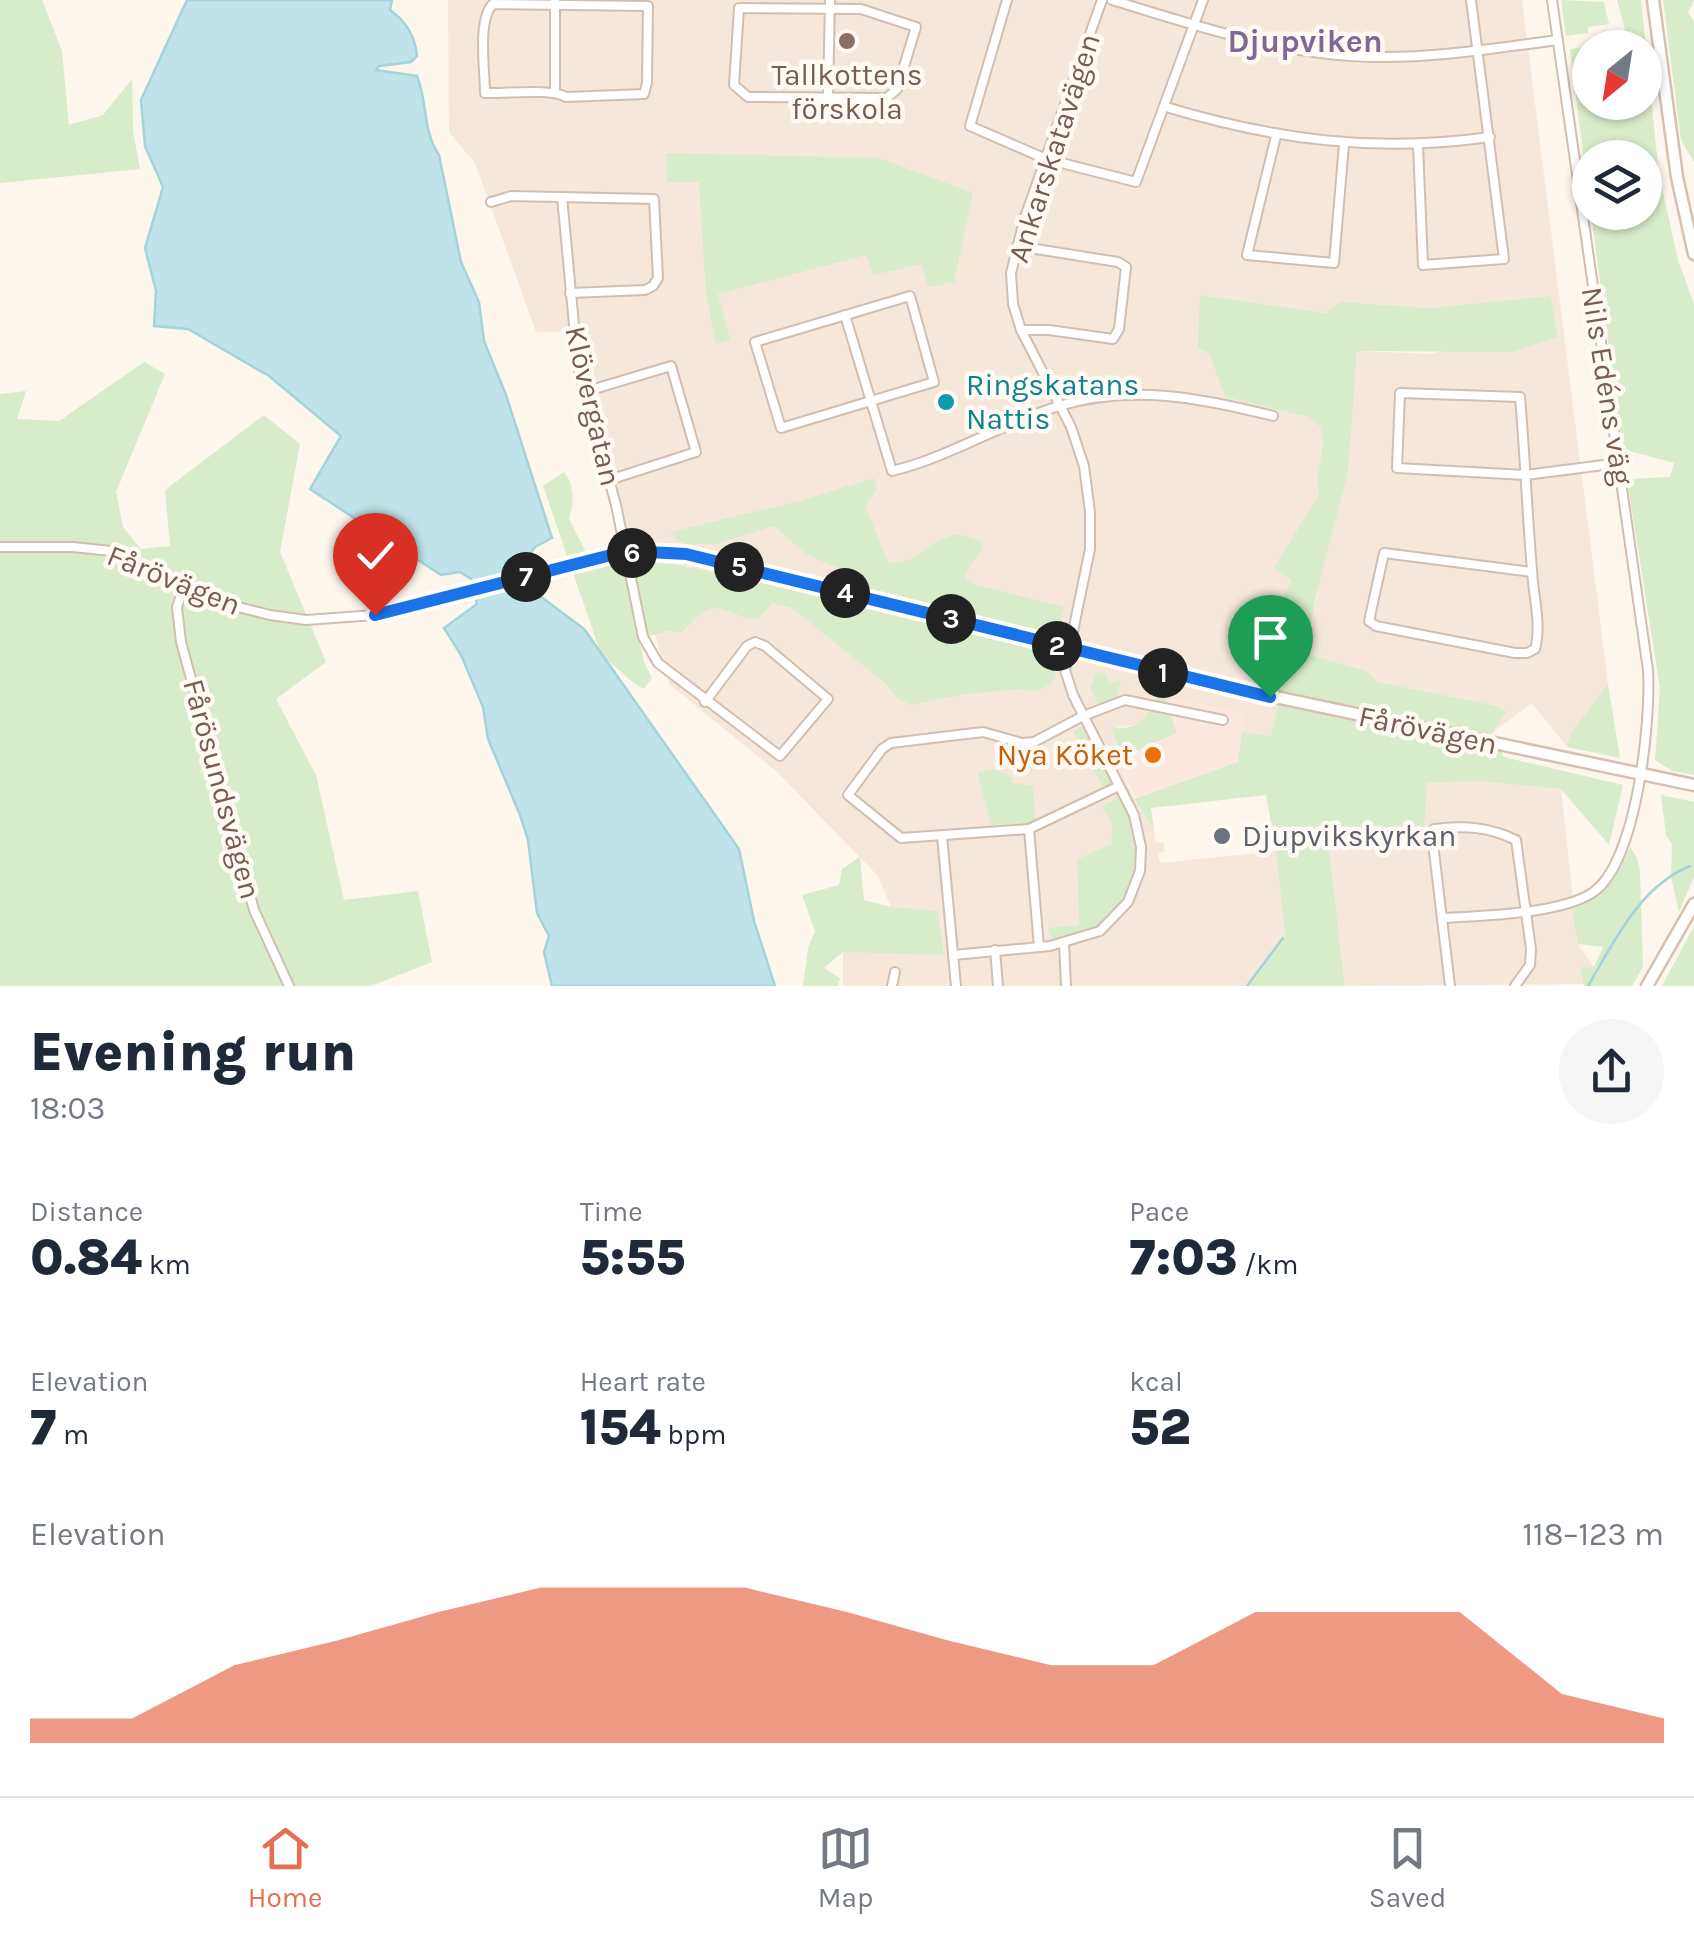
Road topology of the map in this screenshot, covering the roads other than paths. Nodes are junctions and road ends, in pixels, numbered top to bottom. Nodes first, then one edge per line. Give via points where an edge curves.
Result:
1 (1007, 0) edge
2 (1102, 0) edge
3 (1112, 0) edge
4 (1203, 0) edge
5 (1471, 0) edge
6 (1552, 0) edge
7 (1653, 0) edge
8 (555, 2) edge
9 (830, 4) edge
10 (1194, 25) junction
11 (1558, 40) junction
12 (1478, 52) junction
13 (555, 90) junction
14 (828, 97) junction
15 (1166, 107) junction
16 (1276, 136) junction
17 (1490, 137) junction
18 (1344, 144) junction
19 (1418, 145) junction
20 (1046, 158) junction
21 (562, 197) junction
22 (491, 202) dead end
23 (1017, 246) junction
24 (1694, 254) edge
25 (570, 294) junction
26 (845, 315) junction
27 (1021, 330) junction
28 (584, 392) junction
29 (870, 402) junction
30 (1060, 405) junction
31 (1273, 416) dead end
32 (1619, 463) junction
33 (1526, 475) junction
34 (608, 480) junction
35 (0, 547) edge
36 (627, 554) junction
37 (1532, 572) junction
38 (184, 588) junction
39 (1068, 649) junction
40 (706, 702) junction
41 (1083, 716) junction
42 (1223, 720) dead end
43 (1642, 773) junction
44 (1694, 785) edge
45 (1119, 786) junction
46 (1029, 829) junction
47 (942, 836) junction
48 (1694, 904) edge
49 (1525, 910) junction
50 (1442, 918) junction
51 (1064, 943) junction
52 (1038, 947) junction
53 (995, 950) junction
54 (953, 954) junction
55 (895, 972) dead end
56 (289, 986) edge
57 (892, 986) edge
58 (956, 986) edge
59 (998, 986) edge
60 (1066, 986) edge
61 (1450, 986) edge
62 (1516, 986) edge
63 (1646, 986) edge

1 - 20 street via 970,126
2 - 20 street, Ankarskatavägen
3 - 10 street
4 - 10 street
5 - 12 street
6 - 11 street, Nils Edéns väg
7 - 24 street
8 - 13 street
8 - 13 street via 493,4 484,22 485,93
8 - 13 street via 648,6 644,94 566,97
9 - 14 street
9 - 14 street via 916,28 897,88 887,98
9 - 14 street via 739,8 734,85 748,97
10 - 12 street via 1304,51 1372,58
10 - 15 street
11 - 12 street
11 - 32 street, Nils Edéns väg
12 - 17 street
15 - 16 street
15 - 20 street via 1136,182
16 - 18 street
16 - 18 street via 1247,255 1334,264
17 - 19 street
17 - 19 street via 1504,260 1423,265
18 - 19 street
20 - 23 street, Ankarskatavägen
21 - 22 street
21 - 25 street, Klövergatan
21 - 25 street via 654,199 653,286
23 - 27 street, Ankarskatavägen via 1013,304
23 - 27 street via 1126,268 1112,339
25 - 28 street, Klövergatan
26 - 29 street
26 - 29 street via 910,296 934,382
26 - 29 street via 755,342 781,428
27 - 30 street, Ankarskatavägen
28 - 34 street, Klövergatan
28 - 34 street via 671,366 690,422 696,452
29 - 30 street via 892,471
30 - 31 street via 1153,392
30 - 39 street, Ankarskatavägen via 1084,466 1090,512 1090,549
32 - 33 street
32 - 43 street, Nils Edéns väg via 1648,670
33 - 33 street via 1397,468 1400,392 1520,397
33 - 37 street
34 - 36 street, Klövergatan
35 - 38 street, Fårövägen via 111,551
36 - 38 street, Fårövägen via 375,615 306,620 235,608
36 - 39 street, Fårövägen via 686,554
36 - 40 street, Klövergatan via 643,637 658,662
37 - 37 street via 1538,638 1527,653 1368,621 1384,553
38 - 56 street, Fårösundsvägen via 177,607 186,660 254,910
39 - 41 street via 1065,670
39 - 43 street, Fårövägen via 1280,700
40 - 40 street, Klövergatan via 780,756 828,698 755,642
41 - 42 street via 1125,700
41 - 45 street
41 - 47 street via 1034,742 983,732 882,749 848,795 902,838
43 - 44 street, Fårövägen
43 - 49 street, Nils Edéns väg via 1616,867 1603,884 1565,905
45 - 46 street
45 - 51 street via 1142,847 1136,882 1128,902 1100,931
46 - 47 street
46 - 52 street
47 - 54 street
48 - 63 street
49 - 50 street, Nils Edéns väg
49 - 50 street via 1516,840 1463,826 1434,828
49 - 62 street via 1530,964
50 - 61 street
51 - 52 street
51 - 60 street
52 - 53 street
53 - 54 street
53 - 59 street
54 - 58 street
55 - 57 street

